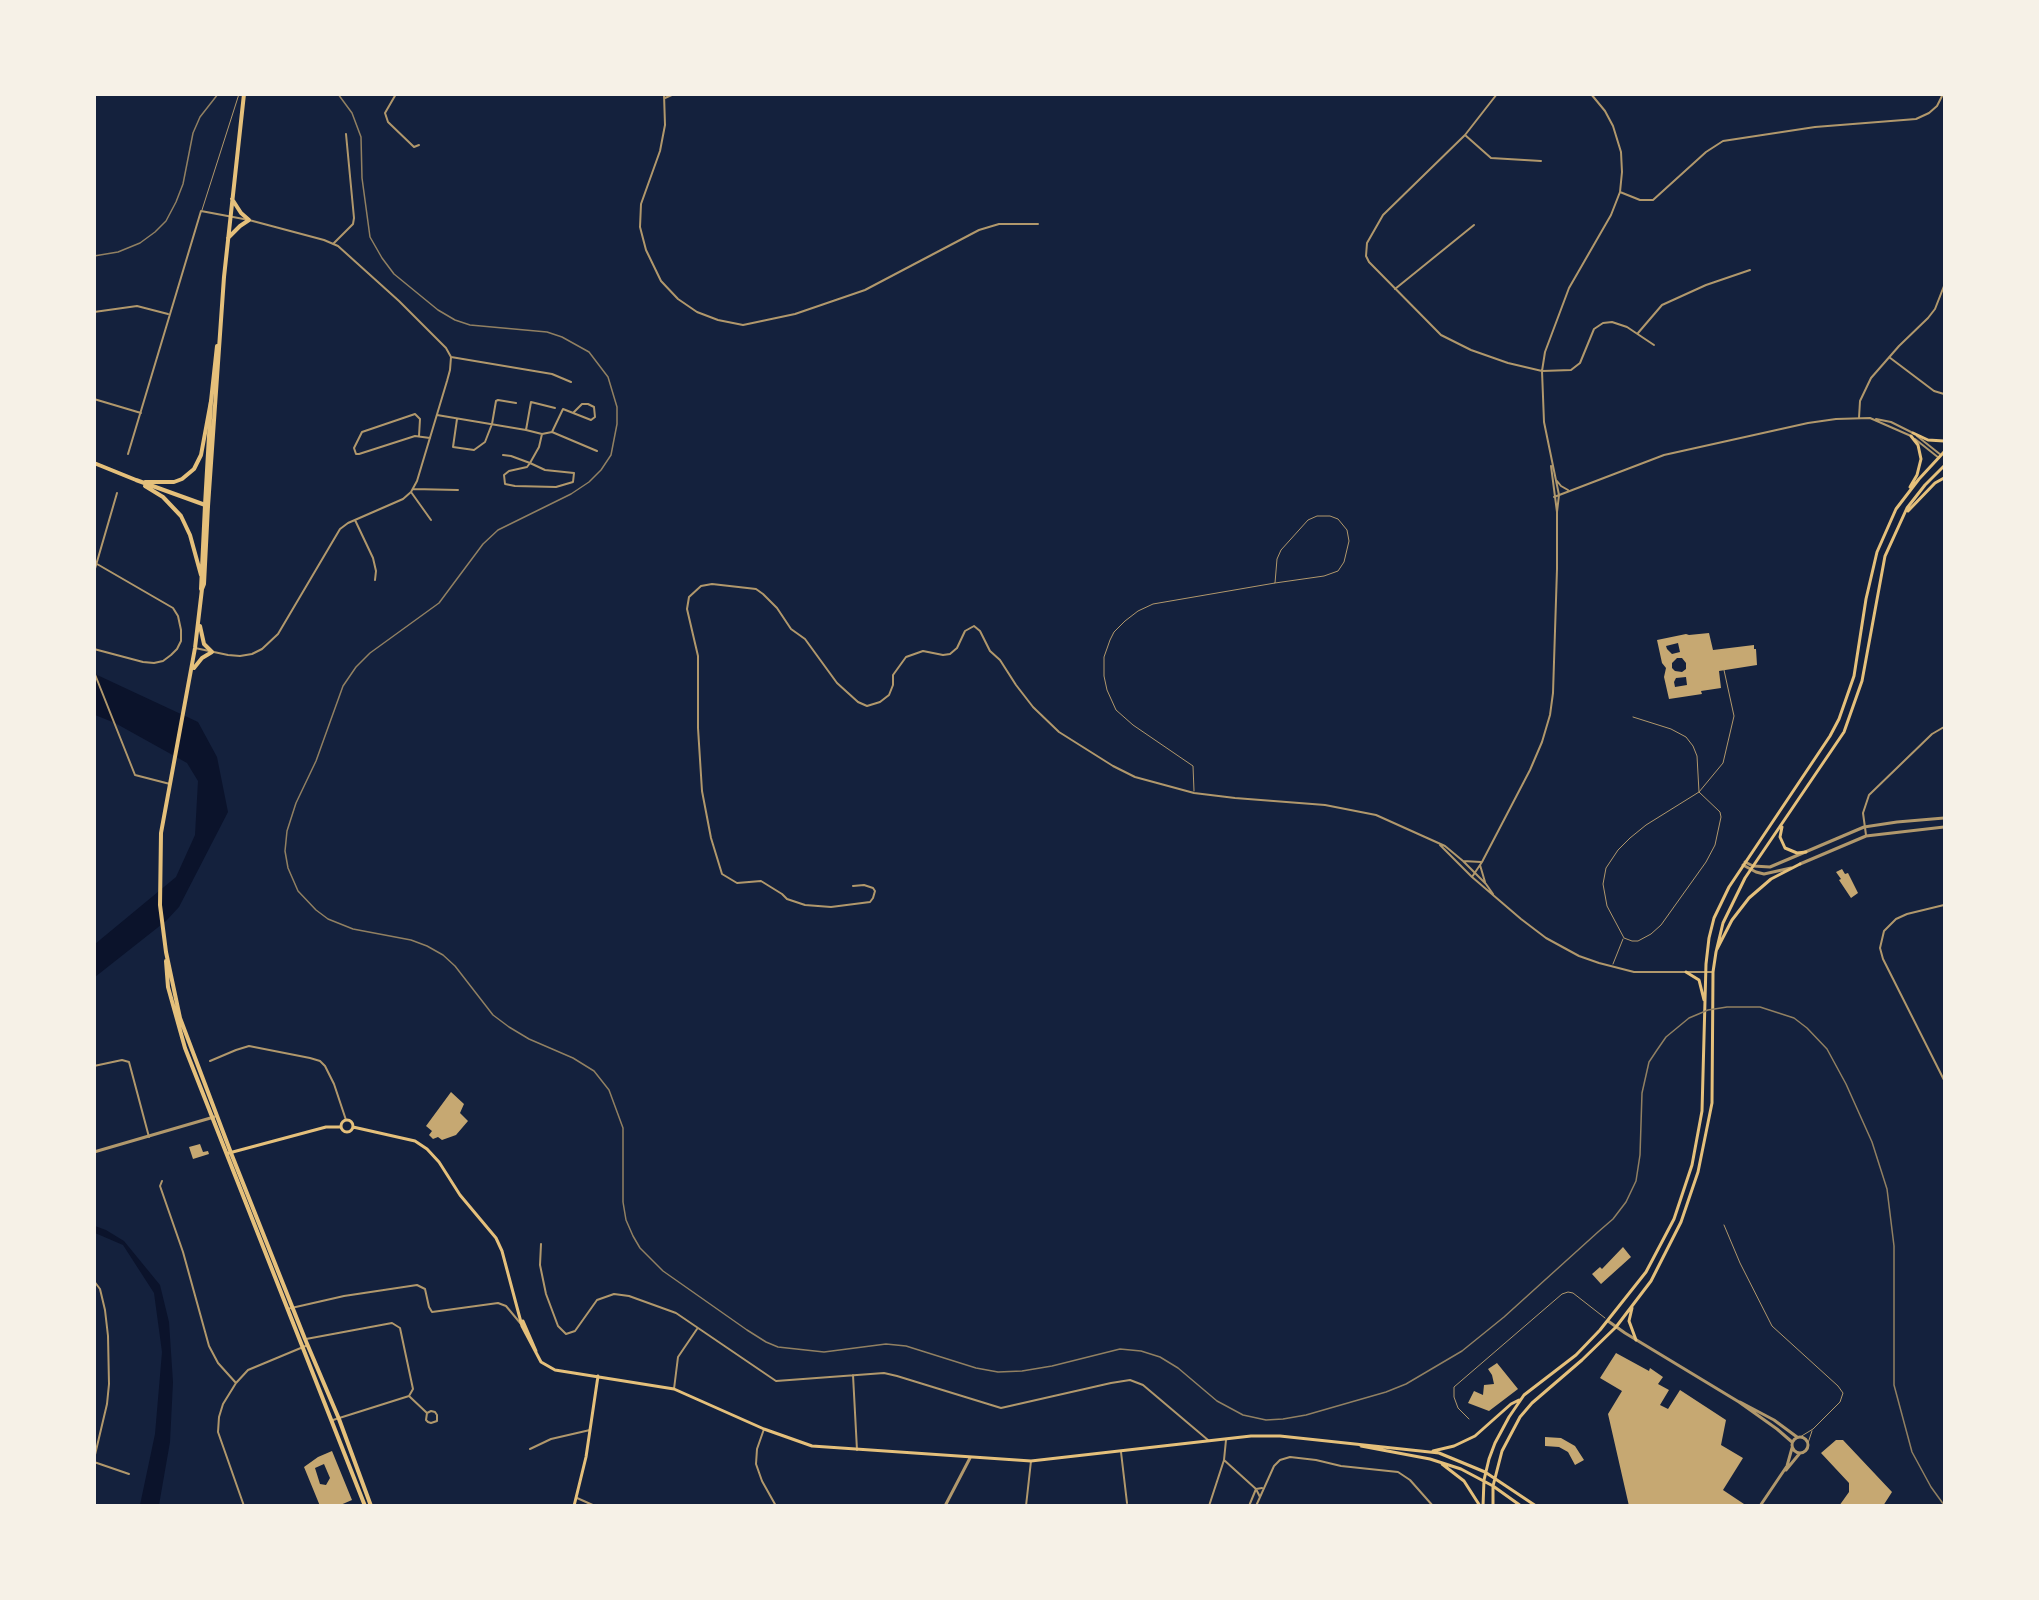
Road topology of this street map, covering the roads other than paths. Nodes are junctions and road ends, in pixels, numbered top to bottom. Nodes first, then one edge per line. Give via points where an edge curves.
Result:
1 (239, 94) edge
2 (244, 94) edge
3 (396, 94) edge
4 (674, 94) edge
5 (1497, 94) edge
6 (1591, 94) edge
7 (1943, 94) edge
8 (665, 96) edge
9 (346, 134) dead end
10 (1466, 135) junction
11 (419, 145) dead end
12 (1541, 161) dead end
13 (1620, 192) junction
14 (232, 199) junction
15 (201, 211) junction
16 (230, 218) junction
17 (249, 220) junction
18 (1038, 224) dead end
19 (1474, 225) dead end
20 (228, 239) junction
21 (333, 243) junction
22 (1750, 270) dead end
23 (1944, 286) edge
24 (1395, 289) junction
25 (94, 312) edge
26 (169, 314) junction
27 (1638, 333) junction
28 (219, 340) junction
29 (1654, 345) dead end
30 (451, 357) junction
31 (1889, 357) junction
32 (1542, 371) junction
33 (571, 382) dead end
34 (1944, 394) edge
35 (94, 399) edge
36 (211, 401) junction
37 (516, 403) dead end
38 (555, 408) dead end
39 (574, 412) junction
40 (141, 413) junction
41 (437, 415) junction
42 (457, 418) junction
43 (1859, 418) junction
44 (492, 424) junction
45 (526, 430) junction
46 (552, 432) junction
47 (542, 434) junction
48 (1912, 435) junction
49 (419, 436) junction
50 (430, 438) junction
51 (1944, 441) edge
52 (597, 451) dead end
53 (128, 454) dead end
54 (503, 455) dead end
55 (1942, 455) edge
56 (94, 463) edge
57 (1552, 463) junction
58 (530, 464) junction
59 (1944, 464) edge
60 (1556, 478) junction
61 (1944, 478) edge
62 (136, 480) junction
63 (412, 490) junction
64 (458, 490) dead end
65 (1569, 491) junction
66 (117, 493) dead end
67 (1907, 494) junction
68 (1559, 495) junction
69 (1554, 497) junction
70 (1559, 503) junction
71 (207, 505) junction
72 (1557, 512) junction
73 (1902, 518) junction
74 (430, 519) dead end
75 (355, 520) junction
76 (97, 564) junction
77 (94, 572) edge
78 (201, 575) junction
79 (375, 580) dead end
80 (1275, 583) junction
81 (202, 589) junction
82 (199, 622) junction
83 (195, 648) junction
84 (94, 649) edge
85 (212, 652) junction
86 (1724, 670) dead end
87 (94, 672) edge
88 (190, 680) junction
89 (1633, 717) dead end
90 (1944, 727) edge
91 (170, 784) junction
92 (1699, 792) junction
93 (1194, 793) junction
94 (1944, 818) edge
95 (1784, 823) junction
96 (1864, 827) junction
97 (1944, 827) edge
98 (1866, 836) junction
99 (1440, 845) junction
100 (1806, 852) junction
101 (1463, 861) junction
102 (1481, 864) junction
103 (1744, 864) junction
104 (1800, 864) junction
105 (1752, 868) junction
106 (1474, 873) junction
107 (1472, 877) junction
108 (1486, 884) junction
109 (854, 886) dead end
110 (1493, 894) junction
111 (1944, 905) edge
112 (1624, 938) junction
113 (1716, 952) junction
114 (1612, 967) junction
115 (1686, 972) junction
116 (1706, 972) junction
117 (1713, 972) junction
118 (1705, 1002) junction
119 (210, 1061) dead end
120 (94, 1066) edge
121 (1944, 1080) edge
122 (215, 1116) junction
123 (346, 1120) junction
124 (341, 1126) junction
125 (353, 1127) junction
126 (149, 1137) junction
127 (94, 1152) edge
128 (229, 1153) junction
129 (162, 1181) dead end
130 (1724, 1225) dead end
131 (541, 1244) dead end
132 (94, 1281) edge
133 (1632, 1306) junction
134 (290, 1308) junction
135 (521, 1318) junction
136 (1608, 1321) junction
137 (522, 1326) junction
138 (1616, 1327) junction
139 (697, 1328) junction
140 (303, 1340) junction
141 (1636, 1340) junction
142 (305, 1346) junction
143 (536, 1352) junction
144 (853, 1375) junction
145 (598, 1376) junction
146 (236, 1383) junction
147 (674, 1389) junction
148 (410, 1396) junction
149 (1520, 1400) junction
150 (1739, 1402) junction
151 (427, 1413) junction
152 (339, 1419) junction
153 (1469, 1419) dead end
154 (332, 1420) junction
155 (764, 1429) junction
156 (1812, 1429) junction
157 (590, 1430) junction
158 (1798, 1437) junction
159 (1226, 1440) junction
160 (1210, 1442) junction
161 (1792, 1442) junction
162 (1808, 1443) junction
163 (1359, 1445) junction
164 (1792, 1448) junction
165 (530, 1449) dead end
166 (857, 1450) junction
167 (1432, 1451) junction
168 (1121, 1452) junction
169 (1800, 1453) junction
170 (970, 1458) junction
171 (1430, 1459) junction
172 (94, 1460) edge
173 (1224, 1460) junction
174 (1030, 1461) junction
175 (1485, 1472) junction
176 (129, 1474) dead end
177 (1782, 1474) junction
178 (1495, 1478) junction
179 (1484, 1480) junction
180 (1493, 1486) junction
181 (1263, 1488) junction
182 (1256, 1490) junction
183 (1260, 1497) junction
184 (577, 1498) junction
185 (1127, 1503) dead end
186 (244, 1506) edge
187 (364, 1506) edge
188 (371, 1506) edge
189 (574, 1506) edge
190 (595, 1506) edge
191 (776, 1506) edge
192 (945, 1506) edge
193 (1026, 1506) edge
194 (1209, 1506) edge
195 (1249, 1506) edge
196 (1256, 1506) edge
197 (1433, 1506) edge
198 (1482, 1506) edge
199 (1493, 1506) edge
200 (1521, 1506) edge
201 (1536, 1506) edge
202 (1760, 1506) edge

1 - 15 lane
2 - 14 main road
3 - 11 street via 385,112 388,122 414,147
4 - 8 street
5 - 10 street
6 - 13 street via 1605,111 1617,139 1622,172
7 - 13 street via 1929,113 1916,119 1825,126 1723,141 1653,200 1640,200
8 - 18 street via 660,151 641,204 640,227 646,250 667,287 697,312 718,320 743,325 795,314 865,290 979,230 999,224
9 - 21 street via 354,218 349,229
10 - 12 street via 1491,158
10 - 24 street via 1383,215 1367,243 1369,262
13 - 32 street via 1562,305
14 - 16 main road
14 - 17 main road
15 - 16 street
15 - 26 street
16 - 17 street
16 - 20 main road
17 - 20 main road
17 - 21 street
19 - 24 street
20 - 28 main road
21 - 30 street via 399,301
22 - 27 street via 1662,305
23 - 31 street via 1935,309
24 - 32 street via 1441,335 1500,361
25 - 26 street via 132,306
26 - 40 street
27 - 29 street
27 - 32 street via 1619,324 1603,323 1594,329 1576,367
28 - 36 main road
28 - 71 main road
30 - 33 street via 552,374
30 - 41 street
31 - 34 street via 1934,392
31 - 43 street via 1863,392
32 - 57 street via 1544,422
35 - 40 street
36 - 62 main road via 201,455 194,470 174,482
36 - 71 main road
37 - 44 street via 496,401
38 - 45 street via 531,402
39 - 39 street via 591,420 595,417 594,407 588,404
39 - 46 street via 563,409
40 - 53 street
41 - 42 street
41 - 50 street
42 - 44 street
42 - 44 street via 452,445 469,451 485,442
43 - 48 street via 1870,418
43 - 65 street via 1808,423 1698,446
44 - 45 street
45 - 47 street
46 - 47 street
46 - 52 street
47 - 58 street
48 - 51 main road
48 - 55 street
48 - 67 main road via 1921,459
49 - 49 street via 359,454 354,448 362,432 415,414 420,419
49 - 50 street
50 - 63 street
54 - 58 street
55 - 59 street
55 - 67 main road
56 - 62 main road
57 - 60 street
57 - 69 street
58 - 58 street via 575,473 573,482 556,487 505,484 504,475
59 - 73 main road
60 - 65 street
60 - 68 street
61 - 73 main road
62 - 71 main road
62 - 78 main road via 163,497 181,516
63 - 64 street
63 - 74 street
63 - 75 street via 403,499
65 - 68 street
65 - 70 street
66 - 76 street
67 - 103 main road via 1888,524 1877,552 1854,676 1839,719
68 - 69 street
68 - 70 street
69 - 72 street
70 - 72 street
71 - 78 main road
71 - 81 main road
72 - 102 street via 1550,715 1530,770
73 - 95 main road via 1886,556 1862,681 1850,718
75 - 79 street via 373,558
75 - 85 street via 337,533 273,640 252,654
76 - 77 street
76 - 84 street via 173,608 181,641 171,655 154,663
78 - 81 main road
80 - 80 lane via 1281,550 1308,520 1330,516 1343,524 1348,542 1338,571
80 - 93 lane via 1153,604 1125,621 1110,640 1104,657 1104,676 1116,710 1193,766
81 - 82 main road
82 - 83 main road
82 - 85 main road via 203,641
83 - 85 street
83 - 88 main road
85 - 88 main road via 197,662
86 - 92 lane via 1734,716 1723,763
87 - 91 street via 135,775
88 - 91 main road
89 - 92 lane via 1686,737 1697,756
90 - 96 street via 1869,795 1864,804
91 - 122 main road via 161,833 160,874 168,987 176,1020
92 - 112 lane via 1638,831 1606,868 1603,884 1607,906
92 - 112 lane via 1720,812 1715,845 1670,914 1652,934 1638,941
93 - 99 street via 1358,811 1408,828
93 - 109 street via 1135,777 1059,732 1033,706 990,651 980,631 972,626 950,654 923,651 906,657 893,675 889,695 867,706 837,683 805,639 756,589 705,584 698,587 689,597 687,609 698,656 702,791 722,874 737,883 760,881 787,899 805,905 831,907 870,902 875,893 873,888
94 - 96 street
95 - 100 main road via 1780,837 1785,848
95 - 105 main road
96 - 98 street
96 - 100 street
97 - 98 street
98 - 104 street
99 - 101 street
99 - 107 street
100 - 105 street via 1770,867
101 - 102 street
101 - 106 street
102 - 106 street
102 - 108 street
103 - 105 street
103 - 116 main road via 1714,918
104 - 105 street via 1769,874
104 - 113 main road via 1771,879 1749,898 1732,920
105 - 113 main road via 1727,912
106 - 107 street
106 - 108 street
107 - 110 street
108 - 110 street
110 - 114 street via 1546,938
111 - 121 street via 1896,919 1884,931 1881,948
112 - 114 lane
113 - 117 main road
114 - 115 street
115 - 116 street
115 - 118 main road via 1699,980
116 - 117 street
116 - 118 main road
117 - 133 main road via 1712,1103 1698,1172 1663,1260
118 - 136 main road via 1702,1111 1692,1165 1674,1219 1658,1251
119 - 123 street via 249,1046 320,1061 334,1084
120 - 126 street via 129,1062
122 - 126 street
122 - 128 main road
123 - 124 main road
123 - 125 main road
124 - 125 main road via 347,1132
124 - 128 main road
125 - 135 main road via 404,1138 432,1154 496,1238
126 - 127 street
128 - 134 main road
129 - 146 street via 160,1186 209,1346
130 - 156 lane via 1772,1326 1843,1393 1840,1402
131 - 139 street via 540,1265 546,1294 558,1326 566,1334 574,1331 597,1300 614,1294 676,1313
132 - 172 street via 105,1310 109,1384
133 - 138 main road
133 - 141 main road via 1629,1321
134 - 137 street via 417,1285 425,1289 432,1312 498,1303 509,1308
134 - 140 main road
135 - 137 main road
135 - 143 main road
136 - 138 street
136 - 149 main road via 1576,1355
136 - 153 lane via 1573,1293 1562,1294 1454,1387 1458,1408
137 - 143 main road
138 - 141 street
138 - 178 main road via 1525,1411 1510,1433
139 - 144 street via 776,1381
139 - 147 street via 678,1357
140 - 142 main road
140 - 148 street via 395,1323 400,1328 413,1389
141 - 150 street
142 - 146 street via 254,1366
142 - 152 main road
142 - 154 main road
143 - 145 main road via 548,1367
144 - 160 street via 884,1373 1001,1408 1133,1380
144 - 166 street
145 - 147 main road
145 - 157 main road
146 - 186 street via 223,1404 218,1432
147 - 155 main road
148 - 151 street
148 - 152 street
149 - 167 main road via 1474,1436
149 - 175 main road via 1495,1443
150 - 158 street
150 - 161 street
151 - 151 street via 435,1412 437,1421 428,1422
152 - 154 street
152 - 188 main road
154 - 187 main road
155 - 166 main road via 803,1444
155 - 191 street via 756,1464
156 - 158 lane
156 - 162 lane
157 - 165 street via 551,1439
157 - 184 main road
158 - 161 street
158 - 162 street
159 - 160 main road
159 - 163 main road via 1280,1436
159 - 173 street
160 - 168 main road
161 - 164 street
162 - 169 street
163 - 167 main road
163 - 171 main road
164 - 169 street
164 - 177 street
166 - 170 main road
167 - 175 main road
168 - 174 main road
168 - 185 street
169 - 177 street
170 - 174 main road
170 - 192 street
171 - 179 main road
171 - 198 main road via 1458,1474
172 - 176 street
173 - 182 street
173 - 194 street
174 - 193 street
175 - 178 main road
175 - 179 main road
177 - 202 street
178 - 180 main road
178 - 201 main road
179 - 180 main road
179 - 198 main road
180 - 199 main road
180 - 200 main road
181 - 182 street
181 - 183 street
181 - 197 street via 1276,1463 1290,1457 1398,1472
182 - 183 street
182 - 195 street
183 - 196 street
184 - 189 main road
184 - 190 street

